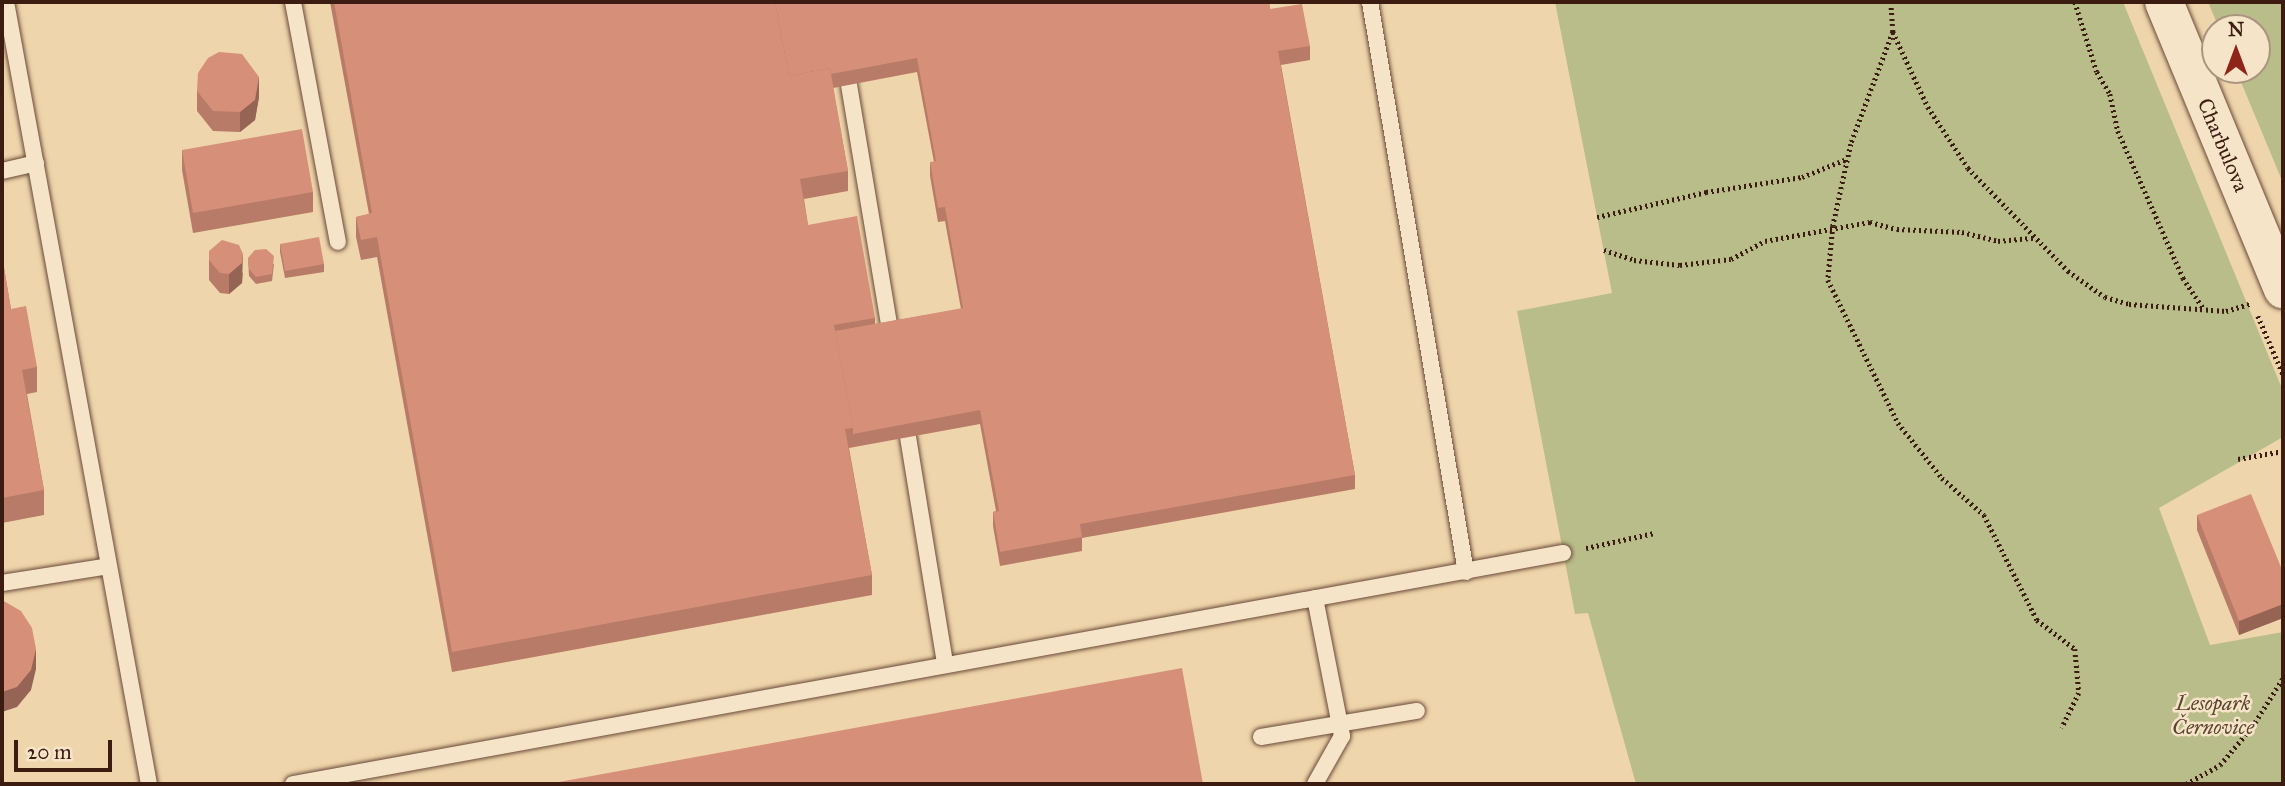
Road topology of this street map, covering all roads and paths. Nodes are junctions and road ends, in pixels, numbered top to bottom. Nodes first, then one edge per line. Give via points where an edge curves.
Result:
1 (6, 2) edge
2 (293, 2) edge
3 (1370, 2) edge
4 (1891, 2) edge
5 (2075, 2) edge
6 (2164, 2) edge
7 (1893, 32) junction
8 (849, 85) edge
9 (1848, 159) junction
10 (36, 163) junction
11 (2, 171) edge
12 (1597, 217) dead end
13 (1833, 226) junction
14 (2036, 238) junction
15 (338, 242) dead end
16 (1604, 250) dead end
17 (2268, 296) edge
18 (2205, 310) junction
19 (891, 335) edge
20 (908, 438) edge
21 (2283, 451) edge
22 (2238, 459) dead end
23 (1654, 533) dead end
24 (1563, 553) joint
25 (109, 566) junction
26 (1466, 572) junction
27 (2, 583) edge
28 (1315, 598) junction
29 (945, 662) junction
30 (2283, 678) edge
31 (1418, 710) dead end
32 (1339, 724) junction
33 (2062, 728) dead end
34 (1261, 737) dead end
35 (354, 779) edge
36 (149, 784) edge
37 (293, 784) edge
38 (1315, 784) edge
39 (2186, 784) edge

1 - 10 lane
2 - 15 lane
3 - 26 lane
4 - 7 path
5 - 18 path via 2097,72 2110,94 2118,131 2183,278
6 - 17 street, Charbulova
7 - 9 path
7 - 14 path via 1928,107 1968,168
8 - 19 lane
9 - 12 path via 1802,177 1706,192
9 - 13 path
10 - 11 lane
10 - 25 lane
13 - 14 path via 1870,222 1897,229 1962,232 1998,241
13 - 16 path via 1765,241 1731,259 1680,265 1634,260
13 - 33 path via 1828,279 1899,423 1942,478 1984,515 2037,620 2075,649 2079,693
14 - 18 path via 2068,271 2105,297 2129,304
17 - 18 path via 2226,311
20 - 29 lane
21 - 22 path
23 - 24 path
24 - 26 lane
25 - 27 lane
25 - 36 lane
26 - 28 lane
28 - 29 lane
28 - 32 lane
29 - 35 lane
30 - 39 path via 2252,727 2220,765
31 - 32 lane
32 - 34 lane
32 - 38 lane via 1342,736
35 - 37 lane

